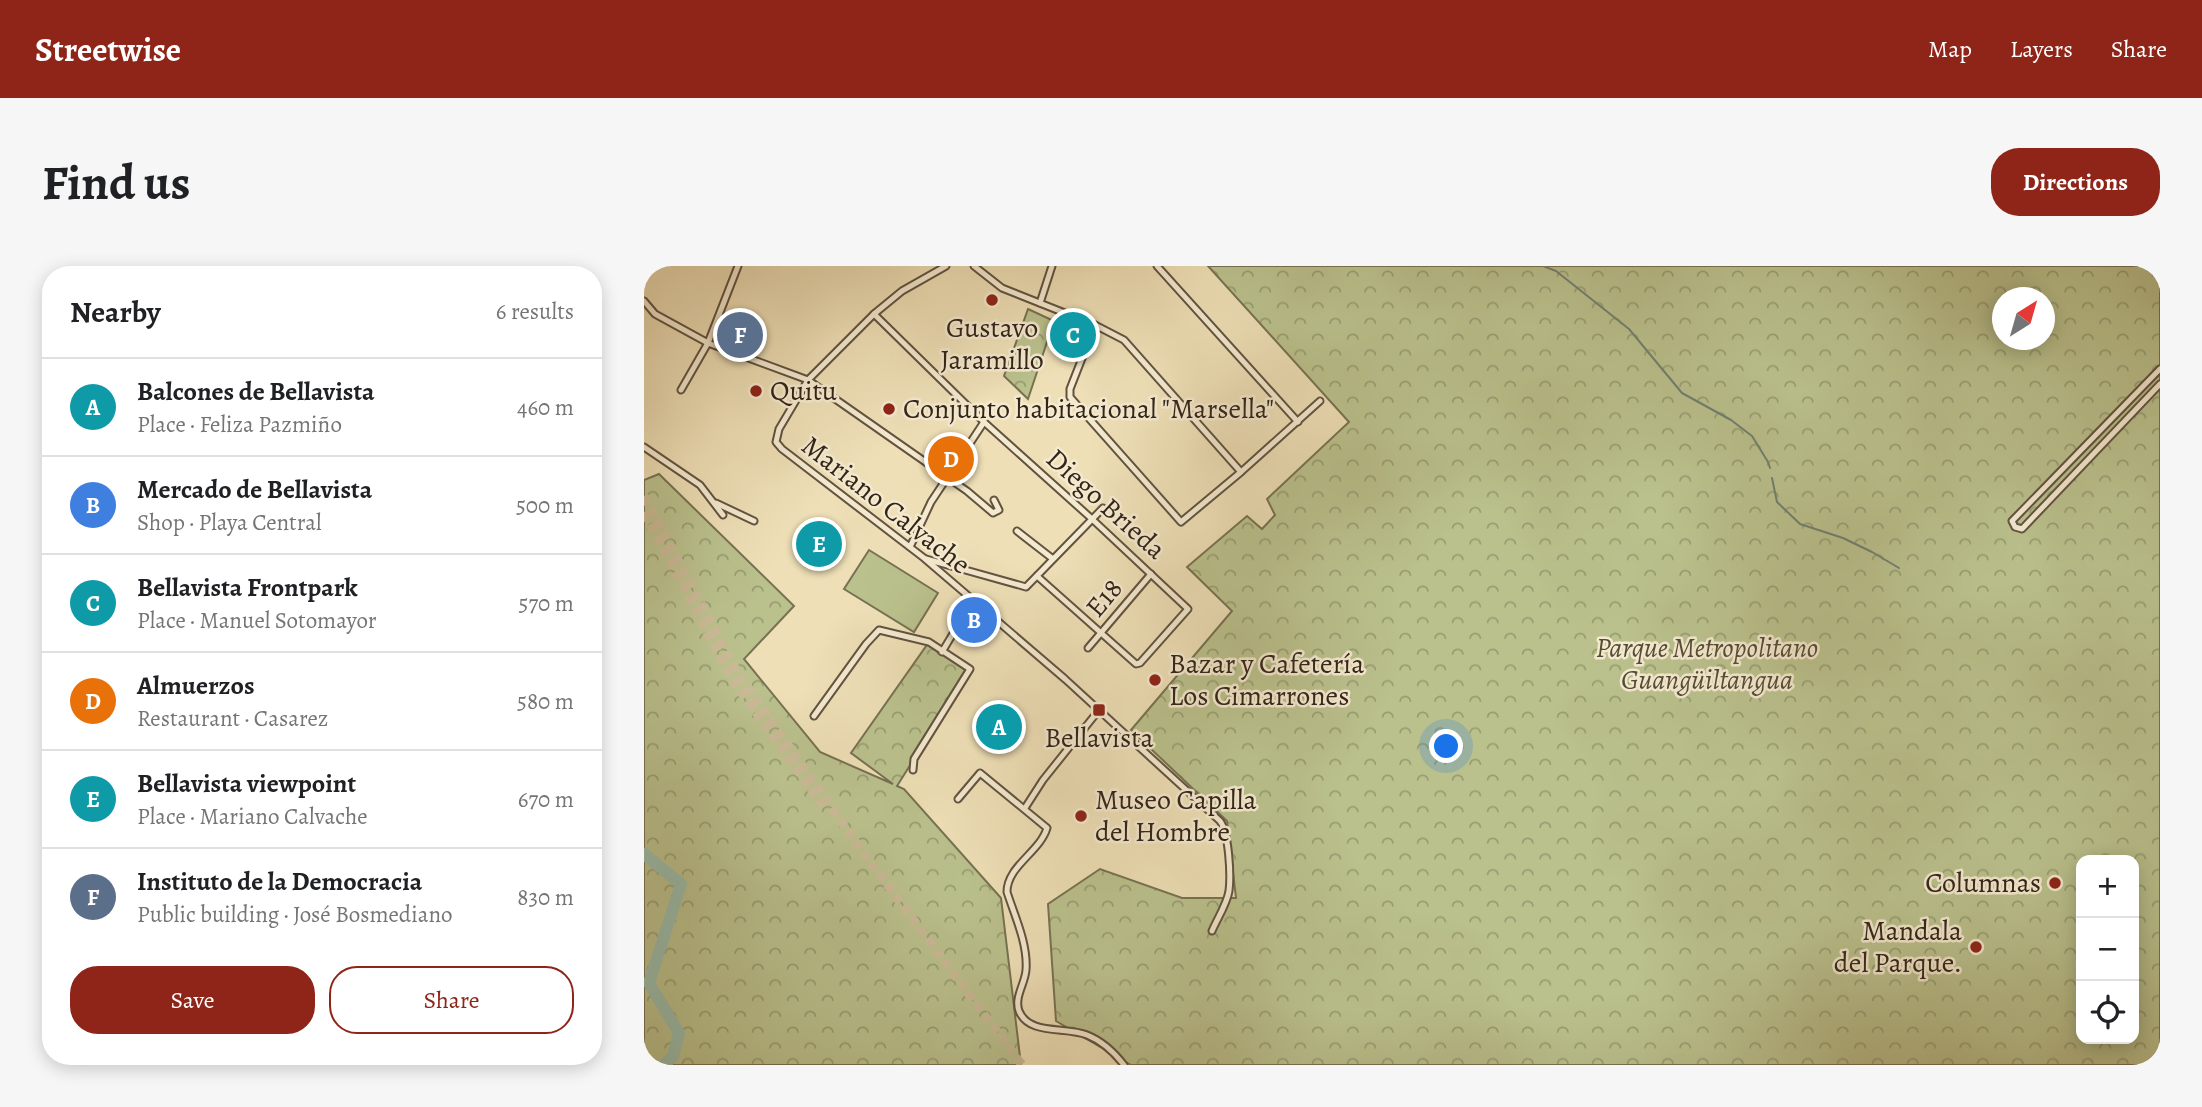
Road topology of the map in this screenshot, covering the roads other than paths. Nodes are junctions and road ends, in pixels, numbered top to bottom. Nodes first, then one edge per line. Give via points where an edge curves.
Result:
1 (738, 266) edge
2 (946, 266) edge
3 (974, 266) edge
4 (1052, 266) edge
5 (1157, 266) edge
6 (644, 303) edge
7 (1040, 303) junction
8 (874, 314) junction
9 (1095, 325) junction
10 (708, 343) junction
11 (2160, 369) edge
12 (808, 380) junction
13 (2160, 384) edge
14 (681, 390) dead end
15 (1321, 401) dead end
16 (984, 422) junction
17 (1298, 422) junction
18 (644, 447) edge
19 (1241, 472) junction
20 (947, 478) junction
21 (994, 500) dead end
22 (713, 501) junction
23 (1103, 508) dead end
24 (723, 515) dead end
25 (1092, 519) junction
26 (754, 521) dead end
27 (1017, 531) dead end
28 (909, 547) junction
29 (924, 558) junction
30 (1053, 559) junction
31 (1152, 574) junction
32 (1037, 576) junction
33 (972, 601) junction
34 (1101, 634) junction
35 (1088, 649) dead end
36 (943, 652) junction
37 (1099, 710) junction
38 (814, 716) dead end
39 (913, 770) dead end
40 (958, 799) dead end
41 (1025, 808) junction
42 (1212, 931) dead end
43 (1124, 1065) edge

1 - 10 street
2 - 8 street via 906,288
3 - 7 street via 997,285
4 - 7 street
5 - 17 street
6 - 10 street
7 - 9 street
8 - 12 street
8 - 16 street, Diego Brieda
9 - 19 street via 1128,343
9 - 19 street via 1070,397 1180,522
10 - 12 street
10 - 14 street
11 - 13 street via 2012,521 2015,527 2022,529
12 - 20 street
12 - 28 street, Mariano Calvache via 777,433 777,445
15 - 17 street
16 - 20 street
16 - 25 street, Diego Brieda
17 - 19 street
18 - 22 street via 700,485
20 - 21 street via 993,513 999,510
20 - 28 street
22 - 24 street
22 - 26 street
23 - 25 street
25 - 30 street
25 - 31 street, Diego Brieda
27 - 30 street
28 - 29 street, Mariano Calvache
29 - 32 street via 1024,587
29 - 33 street, Mariano Calvache
30 - 32 street
31 - 34 street, E18
31 - 34 street, Diego Brieda via 1188,609 1137,664
32 - 34 street
33 - 36 street
33 - 37 street, Mariano Calvache
34 - 35 street, E18
36 - 38 street via 929,642 880,630
36 - 39 street via 970,669 914,759
37 - 41 street
37 - 42 street, Mariano Calvache via 1225,828 1229,892
40 - 41 street via 981,773
41 - 43 street via 1045,825 1046,833 1010,878 1007,892 1025,950 1019,1012 1038,1028 1086,1034

